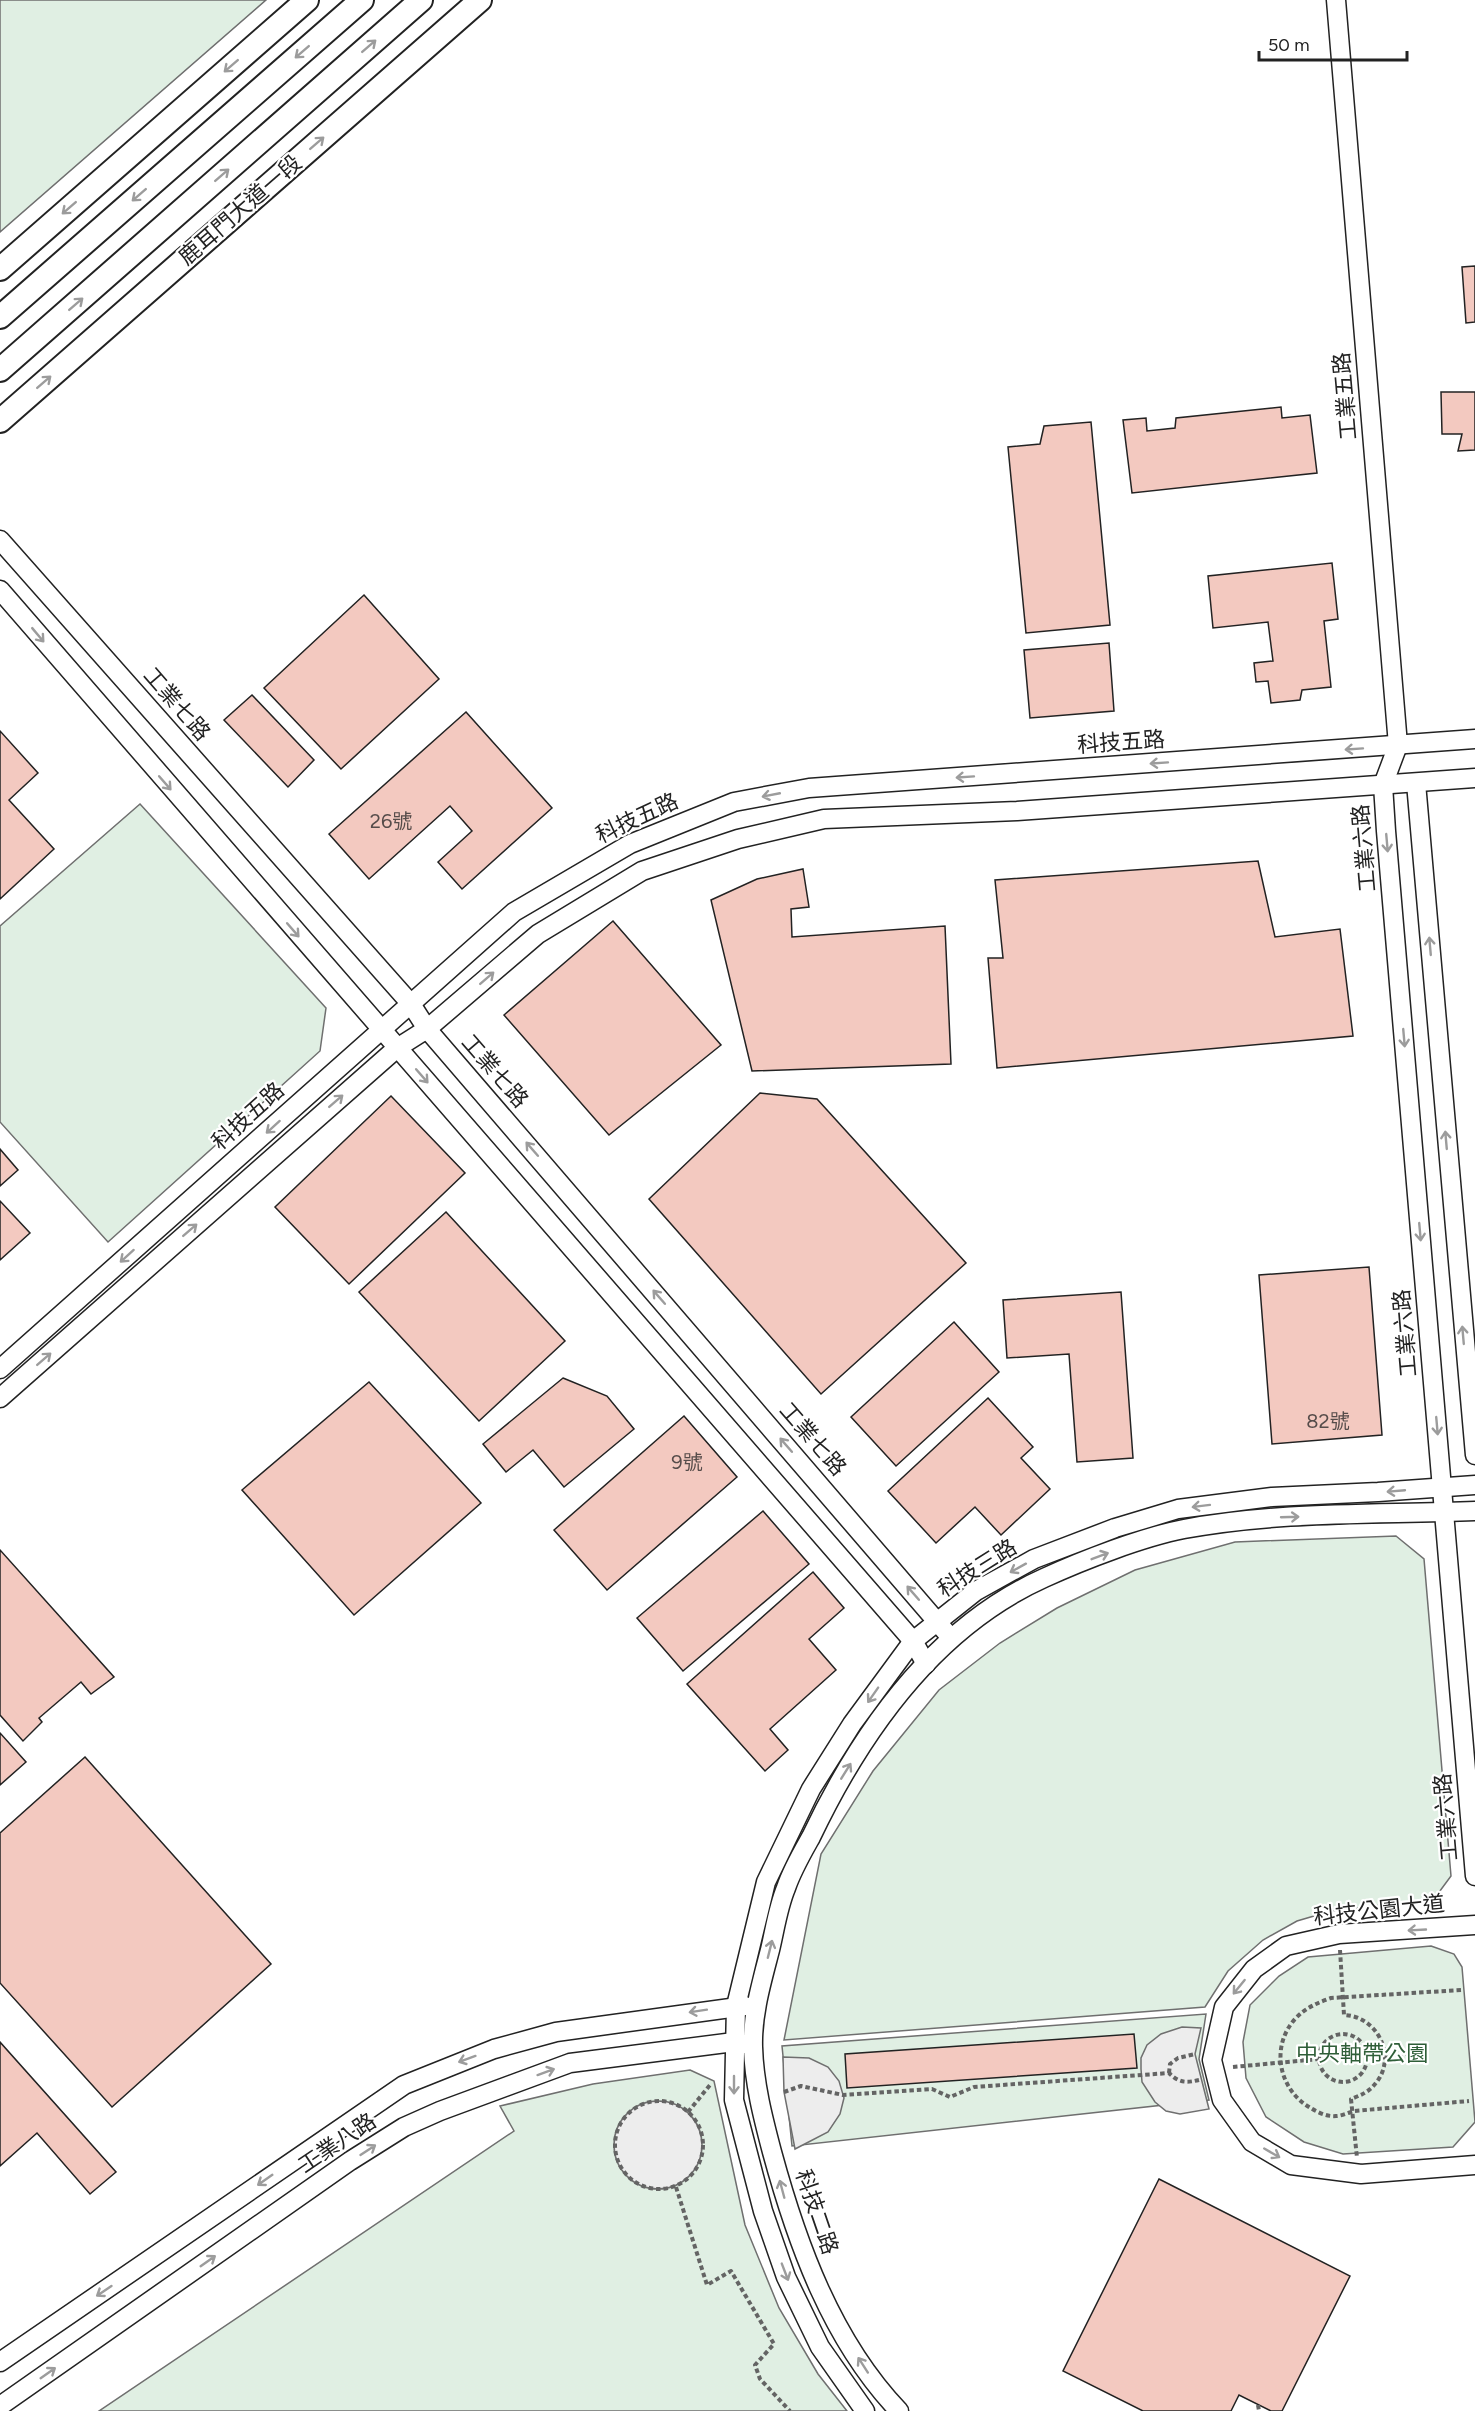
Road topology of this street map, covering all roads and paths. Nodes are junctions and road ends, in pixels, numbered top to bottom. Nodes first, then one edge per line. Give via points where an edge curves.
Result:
1 (307, 0) edge
2 (362, 0) edge
3 (421, 0) edge
4 (480, 0) edge
5 (1336, 0) edge
6 (0, 269) edge
7 (0, 317) edge
8 (0, 370) edge
9 (0, 421) edge
10 (0, 540) edge
11 (0, 590) edge
12 (1475, 739) edge
13 (1398, 745) junction
14 (1475, 778) edge
15 (1416, 783) junction
16 (1383, 785) junction
17 (411, 1004) junction
18 (427, 1029) junction
19 (381, 1030) junction
20 (397, 1048) junction
21 (0, 1369) edge
22 (0, 1398) edge
23 (1475, 1455) edge
24 (1475, 1485) edge
25 (1443, 1486) junction
26 (1475, 1511) edge
27 (1445, 1512) junction
28 (937, 1621) junction
29 (951, 1638) junction
30 (914, 1641) junction
31 (926, 1664) junction
32 (1475, 1876) edge
33 (1475, 1925) edge
34 (1339, 1934) junction
35 (1461, 1990) dead end
36 (1343, 1997) junction
37 (736, 2006) junction
38 (756, 2006) junction
39 (734, 2042) junction
40 (753, 2046) junction
41 (1424, 2052) dead end
42 (1195, 2054) dead end
43 (1385, 2056) junction
44 (1368, 2058) junction
45 (1319, 2059) junction
46 (1281, 2062) junction
47 (1169, 2073) junction
48 (1208, 2074) junction
49 (710, 2085) dead end
50 (784, 2092) dead end
51 (1469, 2101) dead end
52 (1354, 2111) junction
53 (688, 2112) junction
54 (1475, 2165) edge
55 (1358, 2173) junction
56 (676, 2187) junction
57 (0, 2361) edge
58 (1258, 2404) dead end
59 (0, 2406) edge
60 (790, 2411) edge
61 (865, 2411) edge
62 (899, 2411) edge
63 (1259, 2411) edge

1 -> 6 street
2 -> 7 street
8 -> 3 street, 鹿耳門大道一段
9 -> 4 street, 鹿耳門大道一段
5 - 13 street, 工業五路
10 - 17 street, 工業七路
11 -> 19 street
12 - 13 street, 科技五路
13 - 16 street, 工業五路
13 -> 17 street, 科技五路 via 810,788 734,802 630,844 514,912
14 - 15 street, 科技五路
15 - 16 street, 科技五路
23 -> 15 street
18 -> 16 street, 科技五路 via 548,928 642,871 738,839 824,819 1017,811
16 -> 25 street, 工業六路
17 - 18 street, 工業七路
17 - 19 street, 科技五路
18 - 20 street, 科技五路
28 -> 18 street, 工業七路
19 - 20 street
19 -> 21 street, 科技五路
22 -> 20 street, 科技五路
20 -> 30 street
24 - 25 street, 科技三路
25 - 27 street, 工業六路
25 -> 28 street, 科技三路 via 1272,1497 1178,1509 1034,1559 975,1591
26 - 27 street, 科技三路
29 -> 27 street, 科技三路 via 987,1609 1043,1578 1182,1529 1275,1517
27 - 32 street, 工業六路
28 - 29 street, 工業七路
28 - 30 street, 科技三路
29 - 31 street, 科技三路
30 - 31 street
30 -> 37 street, 科技三路 via 852,1724 811,1789 766,1882
38 -> 31 street, 科技三路 via 785,1889 829,1800 897,1696
33 -> 34 street, 科技公園大道
34 - 36 path
34 -> 48 street, 科技公園大道 via 1286,1946 1254,1969 1224,2007
35 - 36 path
36 - 43 path via 1344,2015 1365,2021 1376,2030
36 - 46 path via 1310,2006 1294,2019 1285,2036
37 - 38 street, 工業八路
37 - 39 street
37 -> 57 street, 工業八路 via 556,2032 494,2049 404,2085
38 - 40 street, 科技二路
39 - 40 street, 工業八路
59 -> 39 street, 工業八路 via 404,2127 570,2063
39 -> 61 street via 734,2105 786,2277 820,2347
62 -> 40 street, 科技二路 via 881,2392 838,2326 807,2261 786,2204 761,2109
41 - 43 path
42 - 47 path via 1178,2058 1170,2064
43 - 44 path
43 - 52 path via 1376,2084 1351,2098
44 - 45 path via 1358,2078 1344,2083 1329,2078
44 - 45 path via 1362,2042 1339,2034 1324,2043
45 - 46 path
46 - 48 path
46 - 52 path via 1289,2091 1299,2101 1335,2117
47 - 48 path via 1185,2083
47 - 50 path via 974,2087 950,2097 932,2089 843,2095 801,2086
48 -> 55 street, 科技公園大道 via 1252,2142 1292,2165
49 - 53 path
51 - 52 path
52 - 55 path
53 - 56 path via 698,2124 703,2153 698,2167
53 - 56 path via 675,2104 646,2102 627,2114 616,2132 617,2161 634,2183 648,2189
54 - 55 street, 科技公園大道
56 - 60 path via 707,2285 731,2271 774,2344 755,2365 760,2379
58 - 63 path

